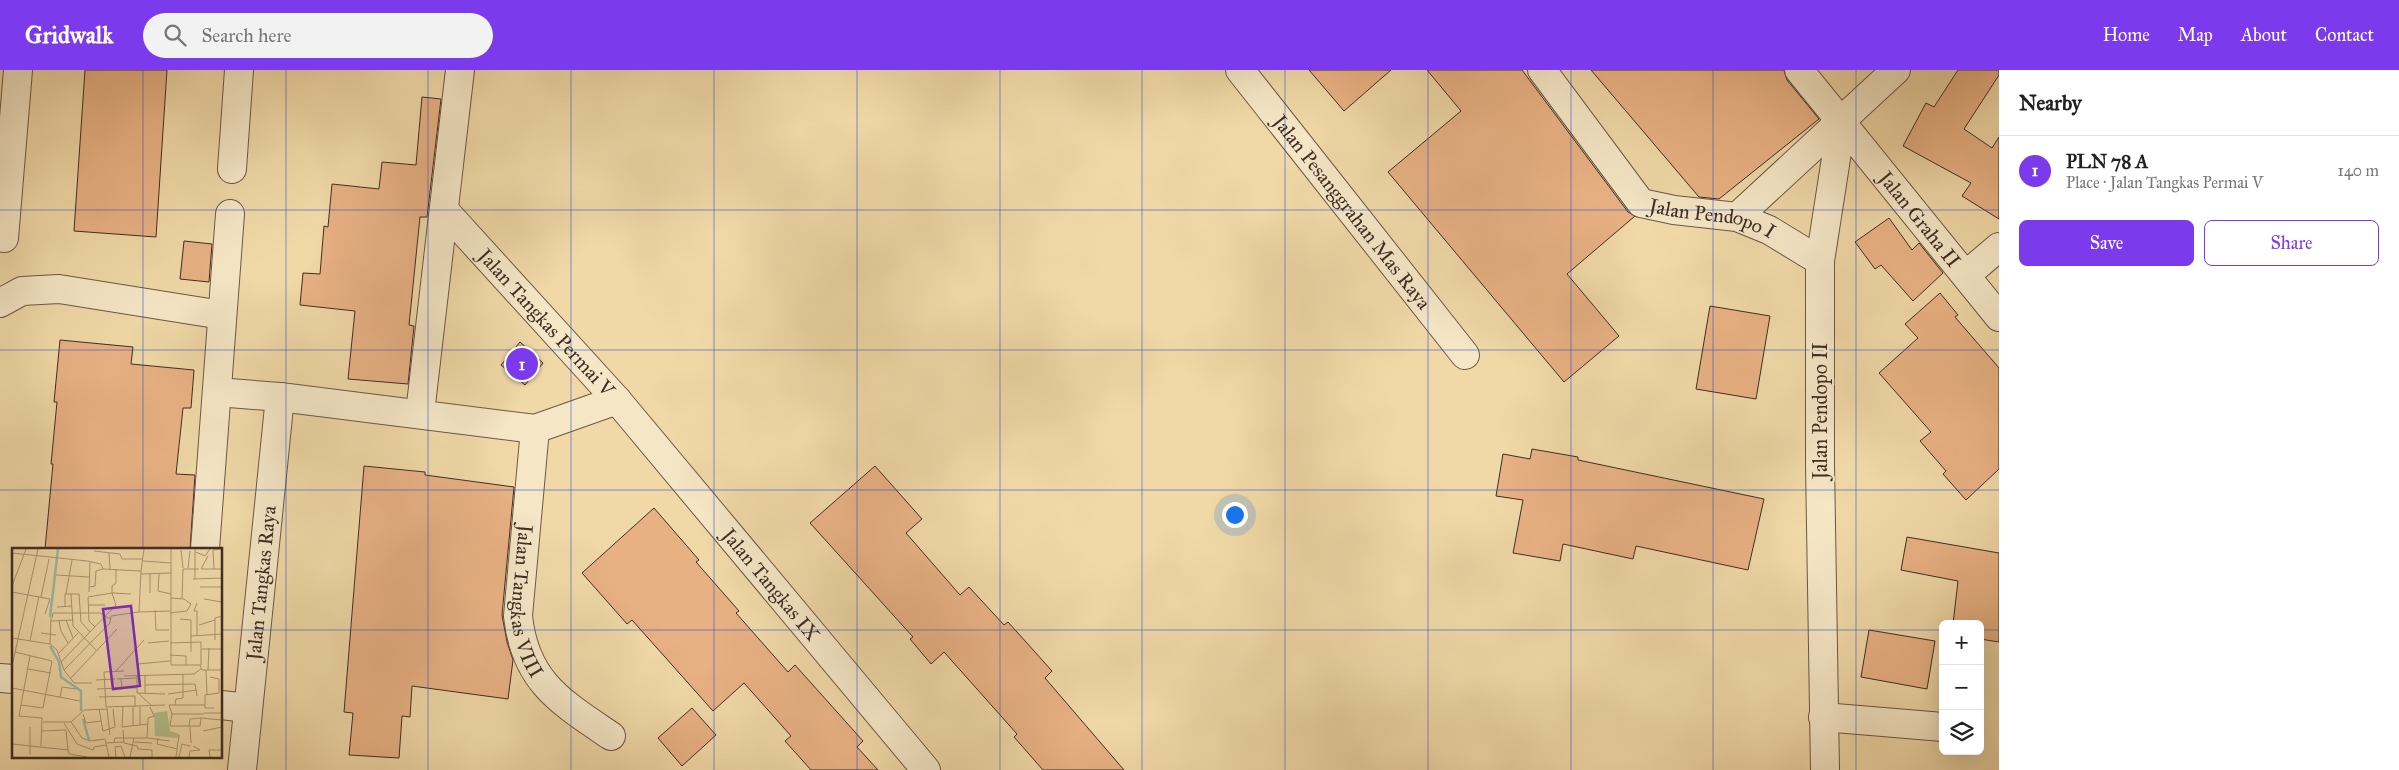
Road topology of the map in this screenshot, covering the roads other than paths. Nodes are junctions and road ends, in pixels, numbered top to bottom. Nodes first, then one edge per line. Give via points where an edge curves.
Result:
1 (18, 70) edge
2 (239, 70) edge
3 (460, 70) edge
4 (1240, 70) edge
5 (1542, 70) edge
6 (1799, 70) edge
7 (1896, 70) edge
8 (1842, 120) junction
9 (232, 169) dead end
10 (445, 211) junction
11 (230, 214) dead end
12 (1737, 217) junction
13 (4, 238) dead end
14 (1999, 247) edge
15 (1820, 261) junction
16 (1966, 275) junction
17 (0, 303) edge
18 (222, 315) junction
19 (1999, 317) edge
20 (1465, 355) dead end
21 (216, 392) junction
22 (280, 397) junction
23 (617, 400) junction
24 (420, 413) junction
25 (535, 429) junction
26 (205, 548) edge
27 (222, 705) edge
28 (248, 708) junction
29 (1823, 717) junction
30 (1939, 727) edge
31 (611, 736) dead end
32 (242, 770) edge
33 (926, 770) edge
34 (1825, 770) edge

1 - 13 street
2 - 9 street
3 - 10 street
4 - 20 street, Jalan Pesanggrahan Mas Raya
5 - 12 street, Jalan Pendopo I via 1641,202 1674,210
6 - 8 street
7 - 8 street
8 - 12 street
8 - 15 street, Jalan Pendopo II
8 - 16 street, Jalan Graha II
10 - 23 street, Jalan Tangkas Permai V
10 - 24 street
11 - 18 street
12 - 15 street, Jalan Pendopo I via 1769,230
14 - 16 street
15 - 29 street, Jalan Pendopo II
16 - 19 street, Jalan Graha II
17 - 18 street via 22,291 59,289
18 - 21 street
21 - 22 street, Jalan Tangkas Permai V
21 - 26 street
22 - 24 street, Jalan Tangkas Permai V
22 - 28 street, Jalan Tangkas Raya
23 - 25 street, Jalan Tangkas Permai V
23 - 33 street, Jalan Tangkas IX
24 - 25 street, Jalan Tangkas Permai V
25 - 31 street, Jalan Tangkas VIII via 518,616 520,642 532,668 555,696
27 - 28 street
28 - 32 street, Jalan Tangkas Raya
29 - 30 street
29 - 34 street, Jalan Pendopo II

